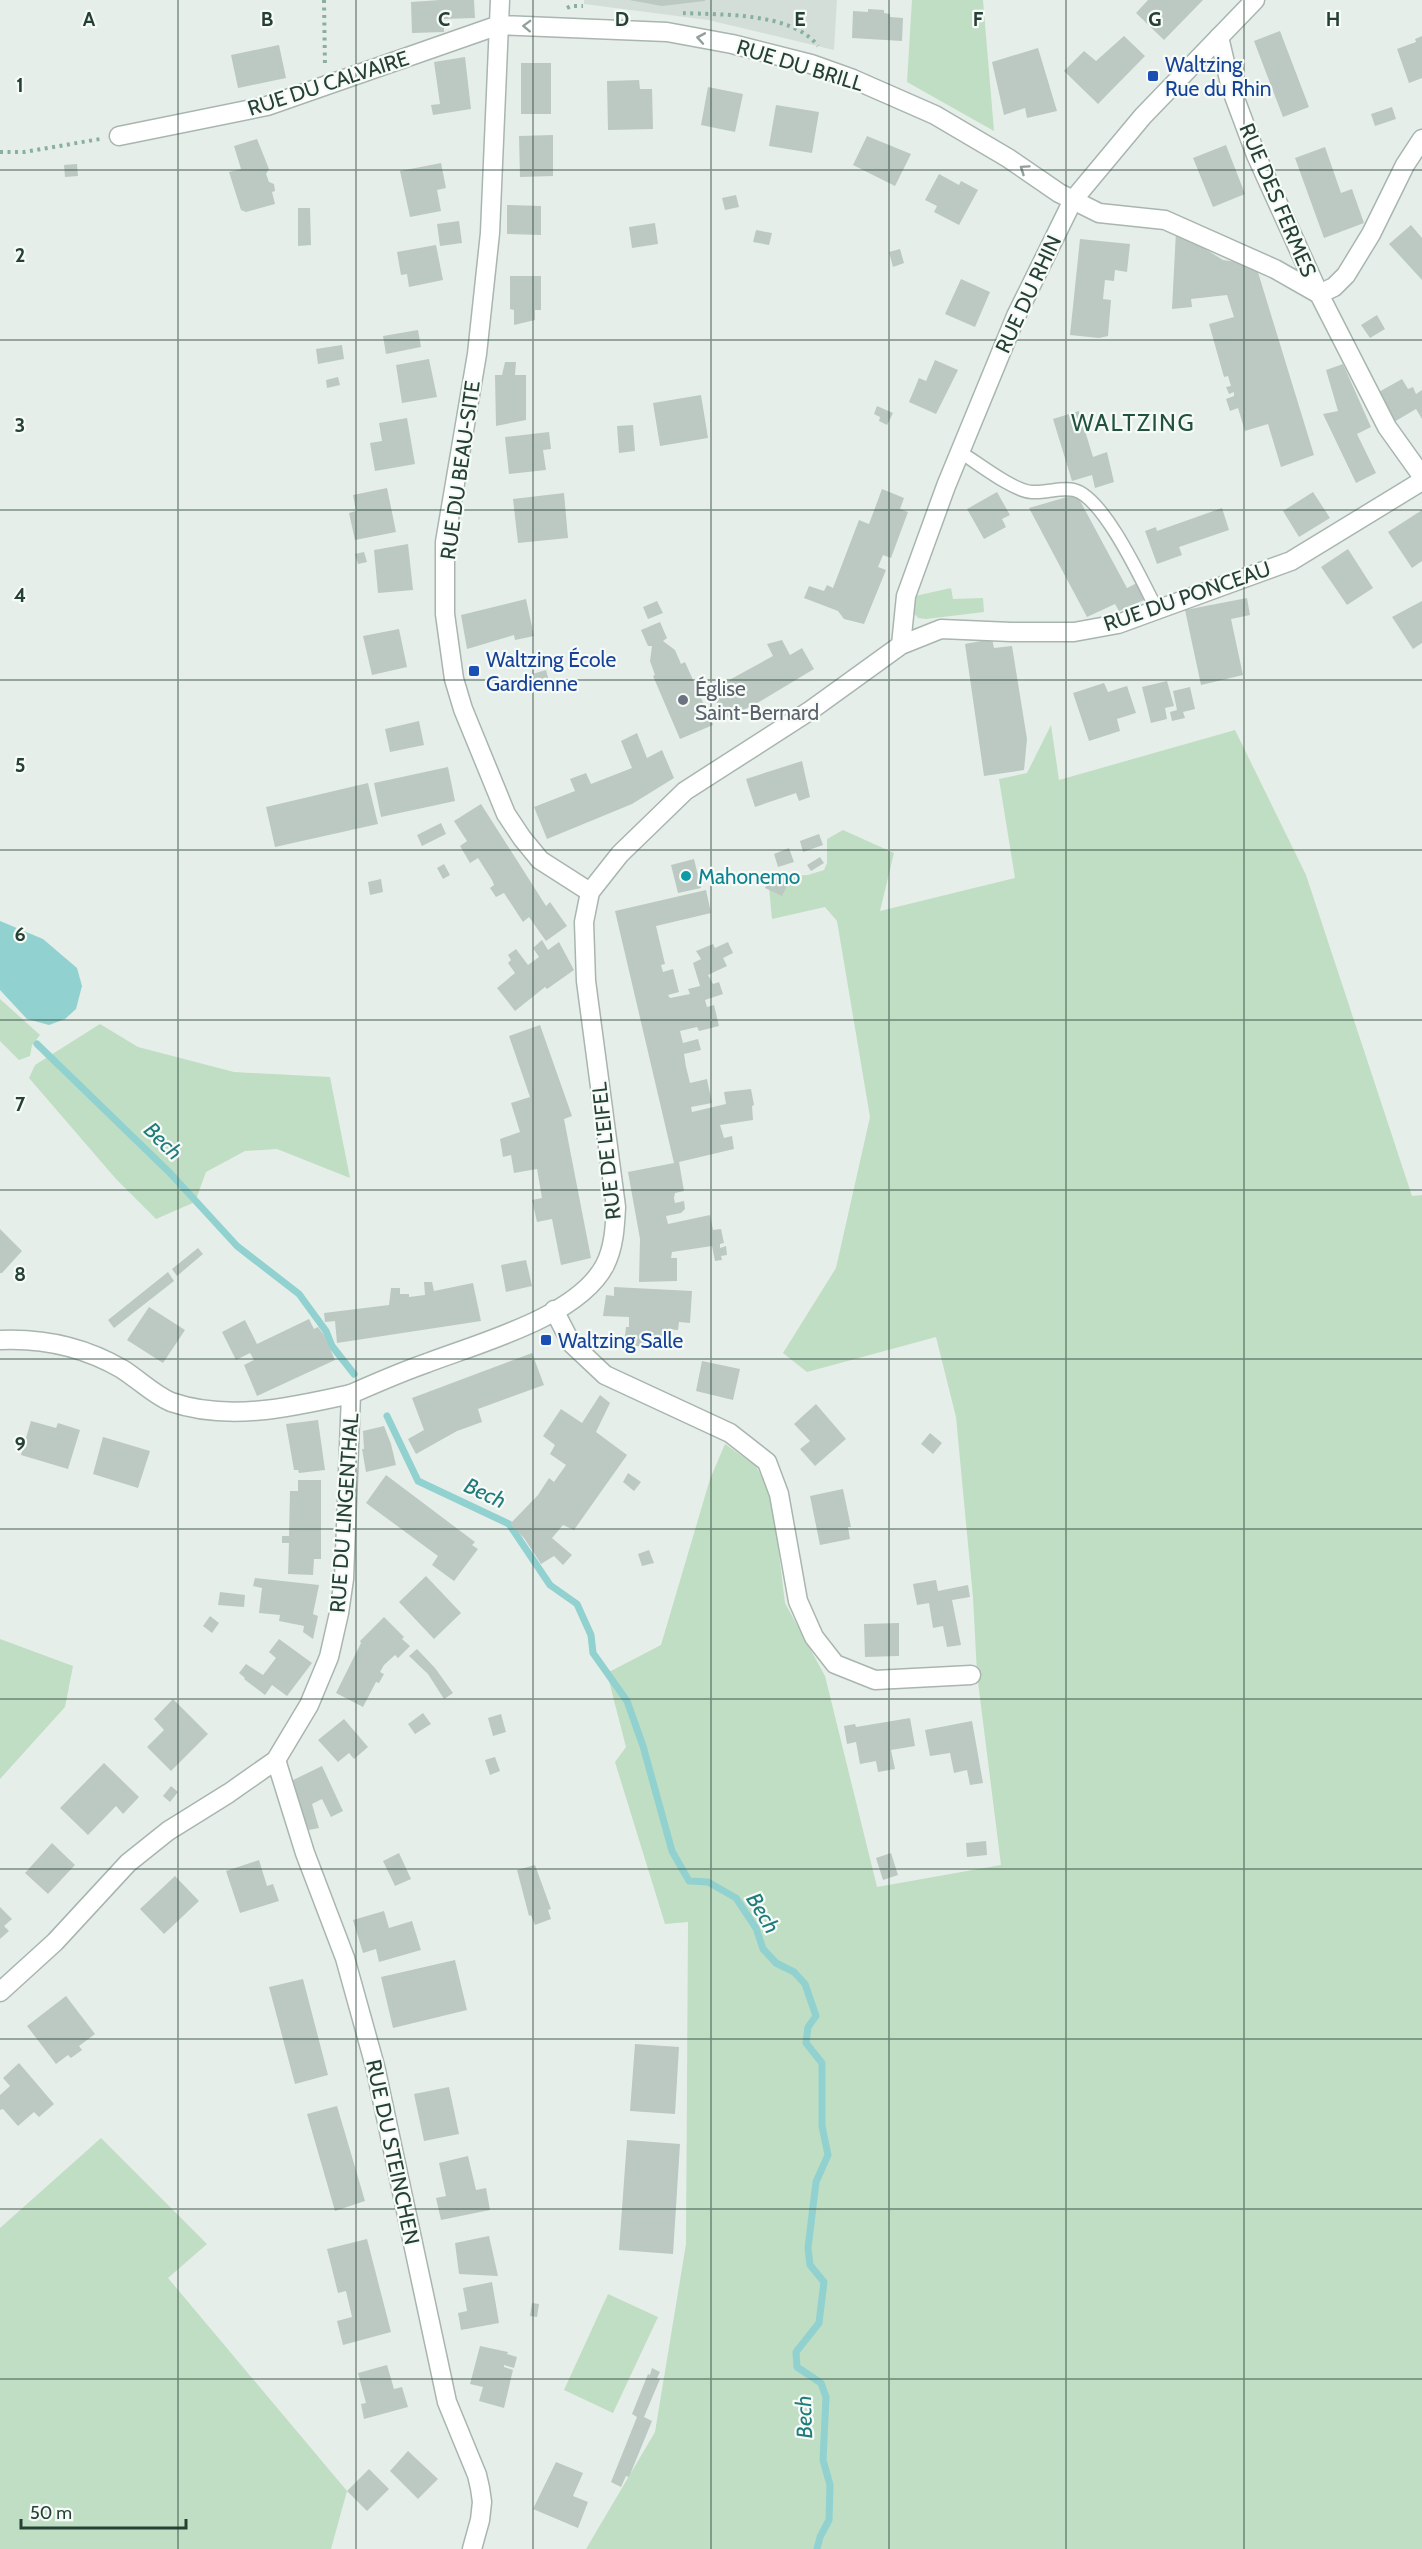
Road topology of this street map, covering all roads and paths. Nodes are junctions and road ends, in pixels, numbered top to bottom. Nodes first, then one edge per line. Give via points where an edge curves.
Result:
1 (324, 0) edge
2 (500, 0) edge
3 (1255, 0) edge
4 (594, 7) dead end
5 (563, 10) dead end
6 (674, 12) dead end
7 (499, 25) junction
8 (1219, 37) junction
9 (819, 48) dead end
10 (325, 86) junction
11 (119, 136) joint
12 (1422, 139) edge
13 (0, 152) edge
14 (1073, 200) junction
15 (1319, 294) junction
16 (960, 452) junction
17 (1422, 476) edge
18 (1422, 481) edge
19 (1157, 610) junction
20 (901, 645) junction
21 (590, 892) junction
22 (554, 1310) junction
23 (0, 1340) edge
24 (351, 1394) junction
25 (971, 1675) dead end
26 (276, 1760) junction
27 (0, 1992) edge
28 (472, 2549) edge

1 - 10 path
2 - 7 street, RUE DU BEAU-SITE
3 - 8 street, RUE DU RHIN
4 - 5 path via 571,6
6 - 9 path via 722,13 783,24 813,40
7 - 10 street, RUE DU CALVAIRE
14 -> 7 street, RUE DU BRILL via 935,115 811,64 668,32
7 - 21 street, RUE DU BEAU-SITE via 490,233 477,354 445,542 448,646 463,710 506,814 540,860
8 - 14 street, RUE DU RHIN via 1143,116
8 - 15 street, RUE DES FERMES via 1231,87 1256,155
10 - 11 street, RUE DU CALVAIRE via 267,106
11 - 13 path via 24,152
12 - 15 street via 1346,275
14 - 15 street, RUE DES FERMES via 1099,213 1165,220 1275,269
14 - 16 street, RUE DU RHIN via 1016,316
15 - 17 street, RUE DES FERMES via 1387,428
16 - 19 lane via 1030,492 1075,490 1089,500 1118,535
16 - 20 street, RUE DU RHIN via 906,596
18 - 19 street, RUE DU PONCEAU via 1291,561
19 - 20 street, RUE DU PONCEAU via 1118,624 1074,632 941,629
20 - 21 street, RUE DU PONCEAU via 811,710 685,791 620,854
21 - 22 street, RUE DE L'EIFEL via 584,922 586,981 616,1207 615,1231 604,1266 589,1287
22 - 24 street, RUE DE L'EIFEL via 531,1324
22 - 25 street via 571,1343 604,1375 730,1433 768,1462 779,1494 798,1601 814,1637 835,1664 875,1680
23 - 24 street, RUE DE L'EIFEL via 28,1339 77,1347 122,1369 169,1401 210,1412 292,1407
24 - 26 street, RUE DU LINGENTHAL via 344,1579 339,1613 329,1657 309,1705
26 - 27 street, RUE DU LINGENTHAL via 168,1831 129,1863 55,1942
26 - 28 street, RUE DU STEINCHEN via 305,1853 345,1958 375,2066 447,2402 477,2475 482,2502

